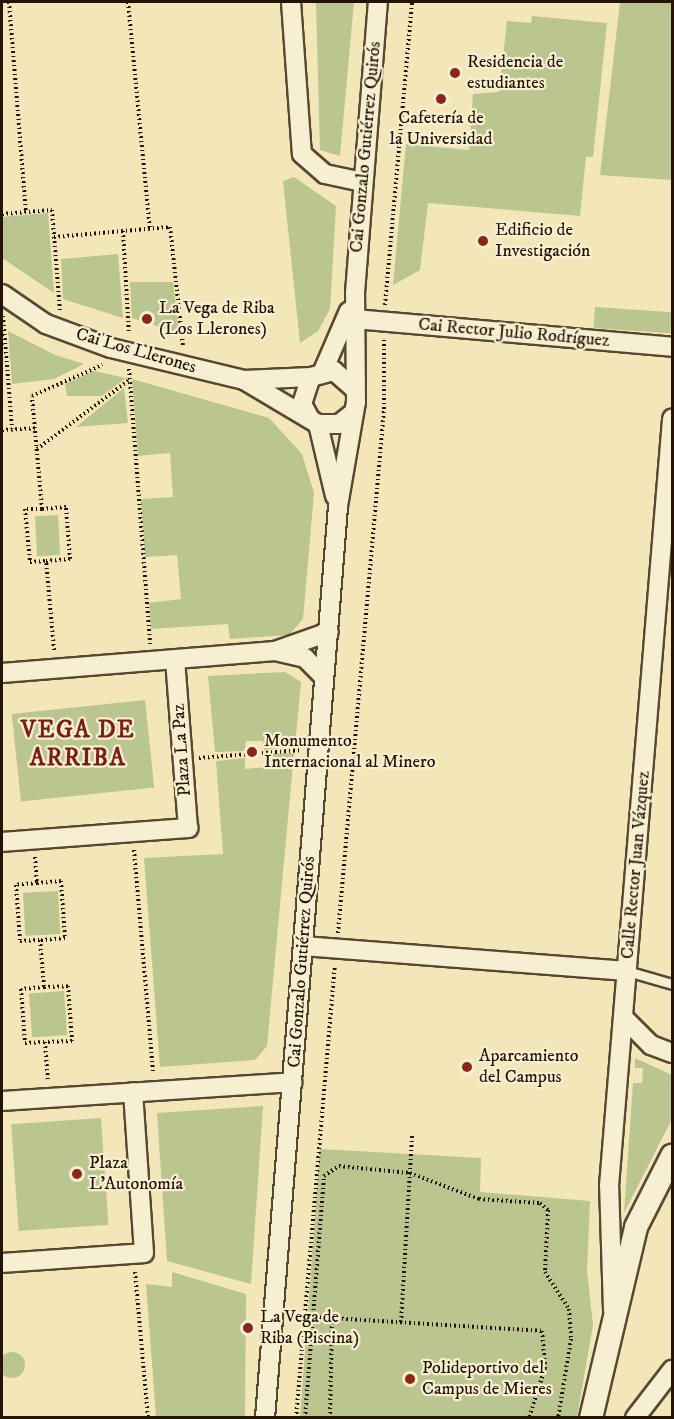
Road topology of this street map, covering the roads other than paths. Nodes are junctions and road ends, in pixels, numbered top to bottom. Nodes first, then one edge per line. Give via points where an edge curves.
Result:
1 (291, 2) edge
2 (378, 2) edge
3 (363, 182) junction
4 (355, 292) junction
5 (2, 294) edge
6 (355, 319) junction
7 (672, 346) edge
8 (317, 374) junction
9 (244, 380) junction
10 (355, 389) junction
11 (352, 414) junction
12 (672, 419) edge
13 (314, 420) junction
14 (338, 506) junction
15 (329, 632) junction
16 (275, 651) junction
17 (175, 659) junction
18 (2, 673) edge
19 (324, 677) junction
20 (2, 842) edge
21 (303, 946) junction
22 (627, 971) junction
23 (672, 984) edge
24 (623, 1017) junction
25 (672, 1053) edge
26 (292, 1082) junction
27 (133, 1092) junction
28 (2, 1101) edge
29 (672, 1156) edge
30 (2, 1263) edge
31 (613, 1310) junction
32 (672, 1370) edge
33 (265, 1418) edge
34 (591, 1418) edge
35 (635, 1418) edge

1 - 3 street via 302,154 325,174
2 - 3 street, Cai Gonzalo Gutiérrez Quirós
3 - 4 street, Cai Gonzalo Gutiérrez Quirós
4 - 6 street, Cai Gonzalo Gutiérrez Quirós
4 - 8 street, Cai Gonzalo Gutiérrez Quirós via 343,333
5 - 9 street, Cai Los Llerones via 62,330 130,352
6 - 7 street, Cai Rector Julio Rodríguez
6 - 10 street, Cai Gonzalo Gutiérrez Quirós
8 - 9 street
8 - 10 street via 346,377
8 - 13 street, Cai Gonzalo Gutiérrez Quirós via 302,404
9 - 13 street
10 - 11 street, Cai Gonzalo Gutiérrez Quirós
11 - 13 street via 339,424
11 - 14 street, Cai Gonzalo Gutiérrez Quirós
12 - 22 street, Calle Rector Juan Vázquez
13 - 14 street, Cai Gonzalo Gutiérrez Quirós
14 - 15 street, Cai Gonzalo Gutiérrez Quirós
15 - 16 street
15 - 19 street, Cai Gonzalo Gutiérrez Quirós
16 - 17 street
16 - 19 street via 305,658
17 - 18 street
17 - 20 street, Plaza La Paz via 188,828
19 - 21 street, Cai Gonzalo Gutiérrez Quirós
21 - 22 street
21 - 26 street, Cai Gonzalo Gutiérrez Quirós
22 - 23 lane
22 - 24 street, Calle Rector Juan Vázquez
24 - 25 street via 651,1046
24 - 31 street, Calle Rector Juan Vázquez via 609,1186
26 - 27 street
26 - 33 street, Cai Gonzalo Gutiérrez Quirós
27 - 28 street
27 - 30 street via 144,1253
29 - 31 street via 636,1227
31 - 34 street
32 - 35 street

